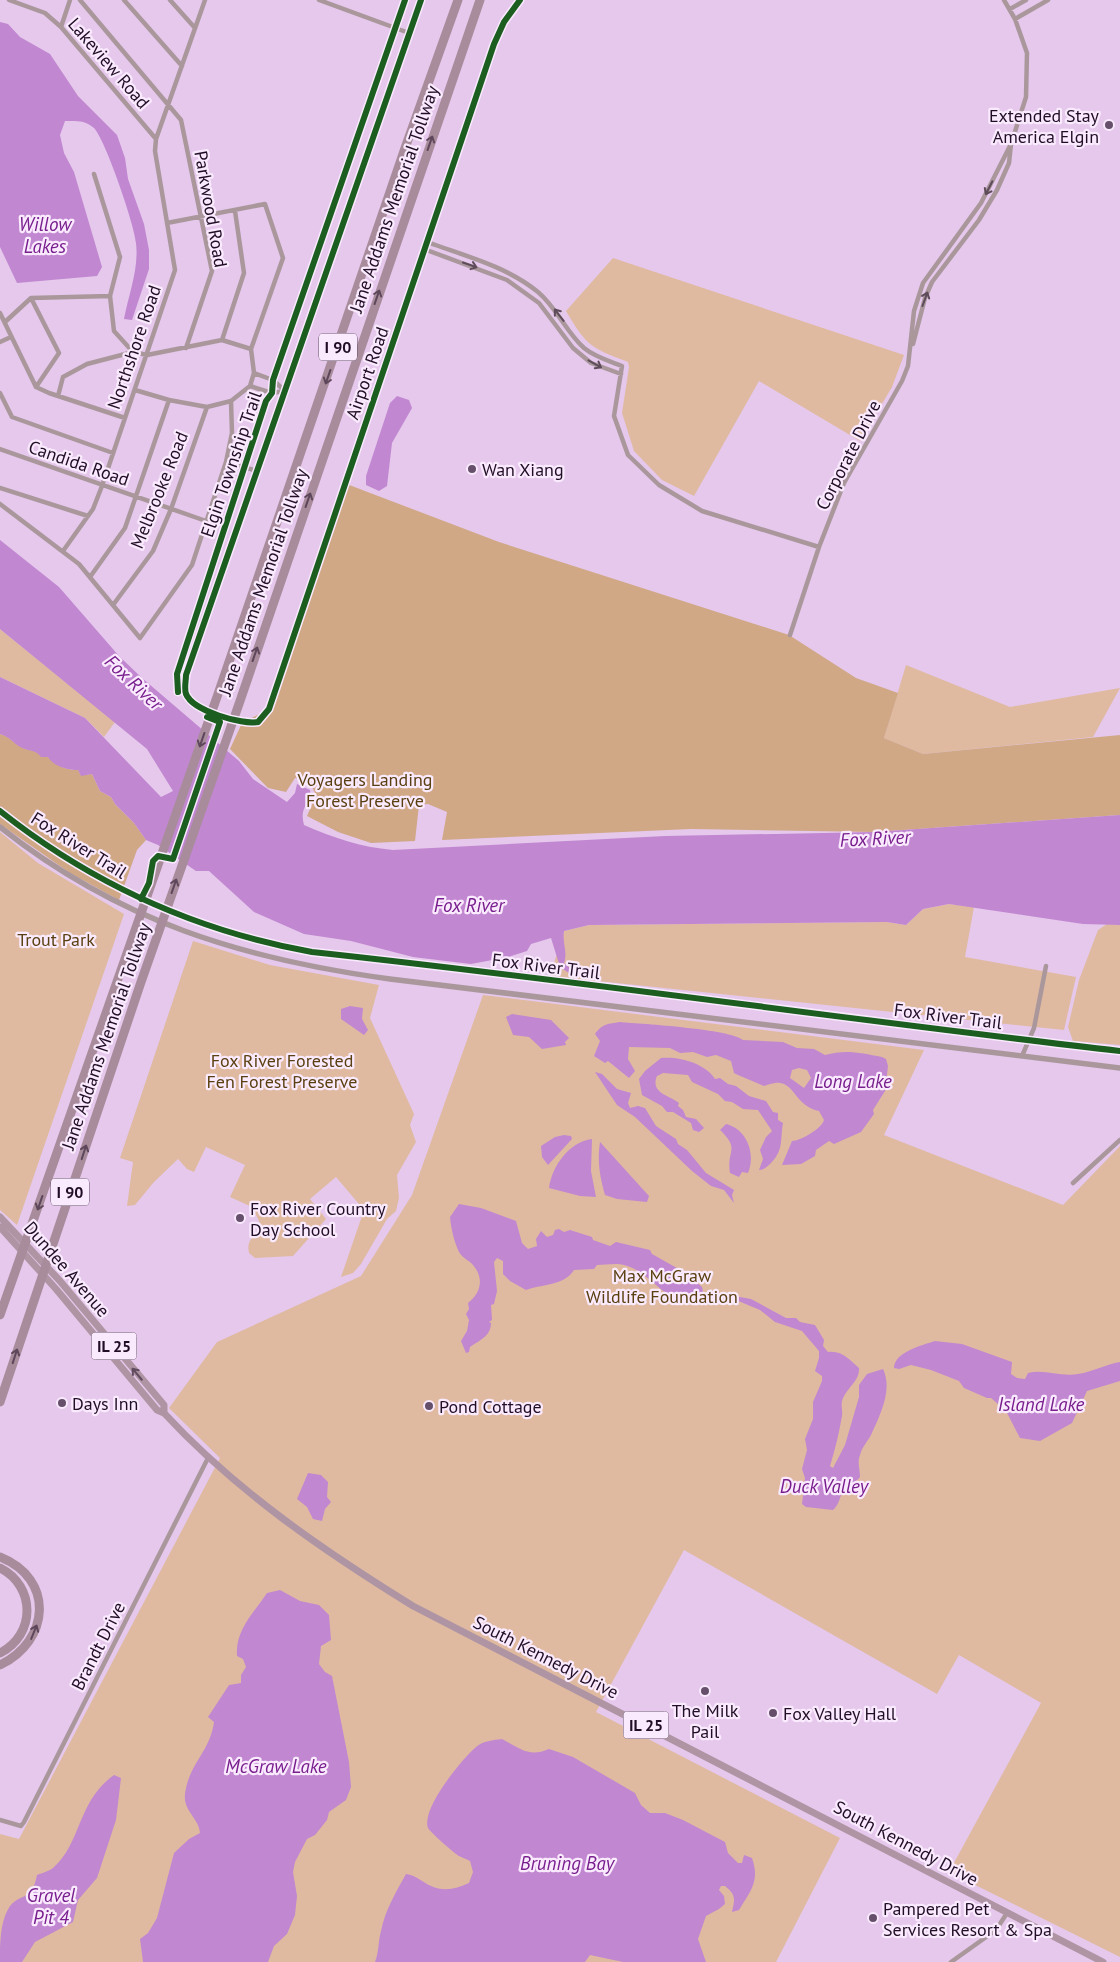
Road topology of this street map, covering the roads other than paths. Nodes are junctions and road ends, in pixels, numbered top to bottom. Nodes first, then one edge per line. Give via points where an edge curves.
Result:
1 (9, 0) edge
2 (70, 0) edge
3 (80, 0) edge
4 (124, 0) edge
5 (170, 0) edge
6 (205, 0) edge
7 (319, 0) edge
8 (421, 0) edge
9 (452, 0) edge
10 (458, 0) edge
11 (520, 0) edge
12 (1004, 0) edge
13 (1026, 0) edge
14 (1048, 0) edge
15 (480, 2) edge
16 (1010, 9) junction
17 (1015, 19) junction
18 (61, 27) junction
19 (195, 28) junction
20 (409, 33) junction
21 (435, 63) junction
22 (182, 66) junction
23 (170, 104) junction
24 (156, 139) junction
25 (1011, 144) junction
26 (94, 174) dead end
27 (235, 211) junction
28 (202, 218) junction
29 (167, 224) junction
30 (427, 242) junction
31 (424, 249) junction
32 (539, 294) junction
33 (110, 296) junction
34 (31, 298) junction
35 (534, 299) junction
36 (0, 313) edge
37 (5, 322) junction
38 (11, 337) junction
39 (222, 340) junction
40 (0, 342) edge
41 (912, 346) junction
42 (186, 348) junction
43 (251, 349) junction
44 (133, 352) junction
45 (147, 355) junction
46 (254, 373) junction
47 (621, 374) junction
48 (250, 386) junction
49 (36, 387) junction
50 (135, 390) junction
51 (285, 391) junction
52 (0, 393) edge
53 (58, 396) junction
54 (169, 400) junction
55 (231, 401) junction
56 (207, 407) junction
57 (125, 418) junction
58 (0, 450) edge
59 (113, 453) junction
60 (226, 462) junction
61 (257, 471) junction
62 (102, 486) junction
63 (0, 488) edge
64 (137, 497) junction
65 (0, 504) edge
66 (171, 509) junction
67 (88, 516) junction
68 (206, 521) junction
69 (819, 547) junction
70 (63, 551) junction
71 (90, 577) junction
72 (113, 605) junction
73 (790, 635) dead end
74 (0, 827) edge
75 (1046, 966) dead end
76 (1022, 1056) junction
77 (1120, 1068) edge
78 (1120, 1140) edge
79 (1073, 1183) dead end
80 (0, 1217) edge
81 (2, 1230) edge
82 (0, 1315) edge
83 (0, 1402) edge
84 (164, 1413) junction
85 (208, 1458) junction
86 (0, 1557) edge
87 (0, 1568) edge
88 (0, 1653) edge
89 (0, 1665) edge
90 (0, 1820) edge
91 (1007, 1913) junction
92 (951, 1962) edge
93 (1103, 1962) edge

1 - 18 street, Lakeview Road via 45,12
2 - 18 street
3 - 23 street, Parkwood Road
4 - 22 street
5 - 19 street
6 - 19 street
7 - 20 street
8 - 20 street
9 - 21 highway
10 - 21 highway, Jane Addams Memorial Tollway / I 90
11 - 30 street, Airport Road via 504,22 494,44
12 - 16 street
13 - 16 street
14 - 17 street
83 -> 15 highway, Jane Addams Memorial Tollway / I 90 via 141,982
16 - 17 street
17 - 25 street, Corporate Drive via 1027,53 1026,97
18 - 24 street, Lakeview Road
19 - 22 street
20 - 51 street
21 -> 82 highway, Jane Addams Memorial Tollway / I 90
22 - 23 street
23 - 24 street
23 - 28 street, Parkwood Road via 182,120
24 - 29 street, Northshore Road via 155,151
41 -> 25 street, Corporate Drive via 932,282 975,227 997,190 1009,163
25 -> 41 street, Corporate Drive via 981,203 923,282 914,311
26 - 33 street via 120,258
27 - 28 street
27 - 39 street via 244,272
27 - 43 street via 265,204 283,258
28 - 29 street
28 - 42 street, Parkwood Road via 212,271
29 - 45 street, Northshore Road via 175,270
30 - 31 street, Airport Road
30 - 32 street via 503,270 520,278
31 -> 35 street via 507,280
31 - 61 street, Airport Road via 269,709 258,722 250,723 193,703 186,694 186,675
32 - 35 street
47 -> 32 street via 622,366 583,347
33 - 34 street
33 - 44 street via 114,331
34 - 37 street
34 - 49 street via 59,353
35 -> 47 street via 573,348 591,363
36 - 37 street
37 - 38 street
38 - 40 street
38 - 49 street
39 - 42 street
39 - 43 street
41 - 69 street, Corporate Drive via 902,382 844,483
42 - 45 street
43 - 46 street
44 - 45 street
44 - 53 street via 87,364 62,377
45 - 50 street, Northshore Road
46 - 48 street
46 - 51 street via 273,380
47 - 69 street via 614,416 628,455 659,485 702,510
48 - 51 street via 272,393
48 - 55 street
49 - 53 street
50 - 54 street
50 - 57 street, Northshore Road
51 - 61 street
52 - 59 street via 12,417
53 - 57 street
54 - 56 street
54 - 64 street
55 - 56 street
55 - 60 street via 232,433
56 - 66 street, Melbrooke Road
57 - 59 street, Northshore Road
58 - 62 street, Candida Road
59 - 62 street, Northshore Road
60 - 61 street
60 - 68 street
62 - 64 street, Candida Road
62 - 67 street, Northshore Road
63 - 67 street
64 - 66 street, Candida Road
64 - 71 street via 125,528
65 - 70 street
66 - 68 street, Candida Road
66 - 72 street, Melbrooke Road via 153,551
67 - 70 street, Northshore Road
68 - 72 street via 192,566 140,638
69 - 73 street, Corporate Drive
70 - 71 street
71 - 72 street
74 - 76 street via 43,860 130,910 193,936 278,961 398,980
75 - 76 street via 1034,1028
76 - 77 street
78 - 79 street
84 -> 80 main road, Dundee Avenue / IL 25 via 164,1405 60,1281
81 - 84 main road, Dundee Avenue / IL 25 via 157,1410
84 - 85 main road, Dundee Avenue / IL 25
85 - 90 street, Brandt Drive via 24,1822 16,1826
85 - 91 main road, South Kennedy Drive / IL 25 via 298,1530 413,1606
89 -> 86 highway via 20,1653 30,1641 39,1609 36,1592 28,1577
87 - 88 highway via 21,1586 28,1609 21,1635
91 - 92 street via 996,1930
91 - 93 main road, South Kennedy Drive / IL 25

